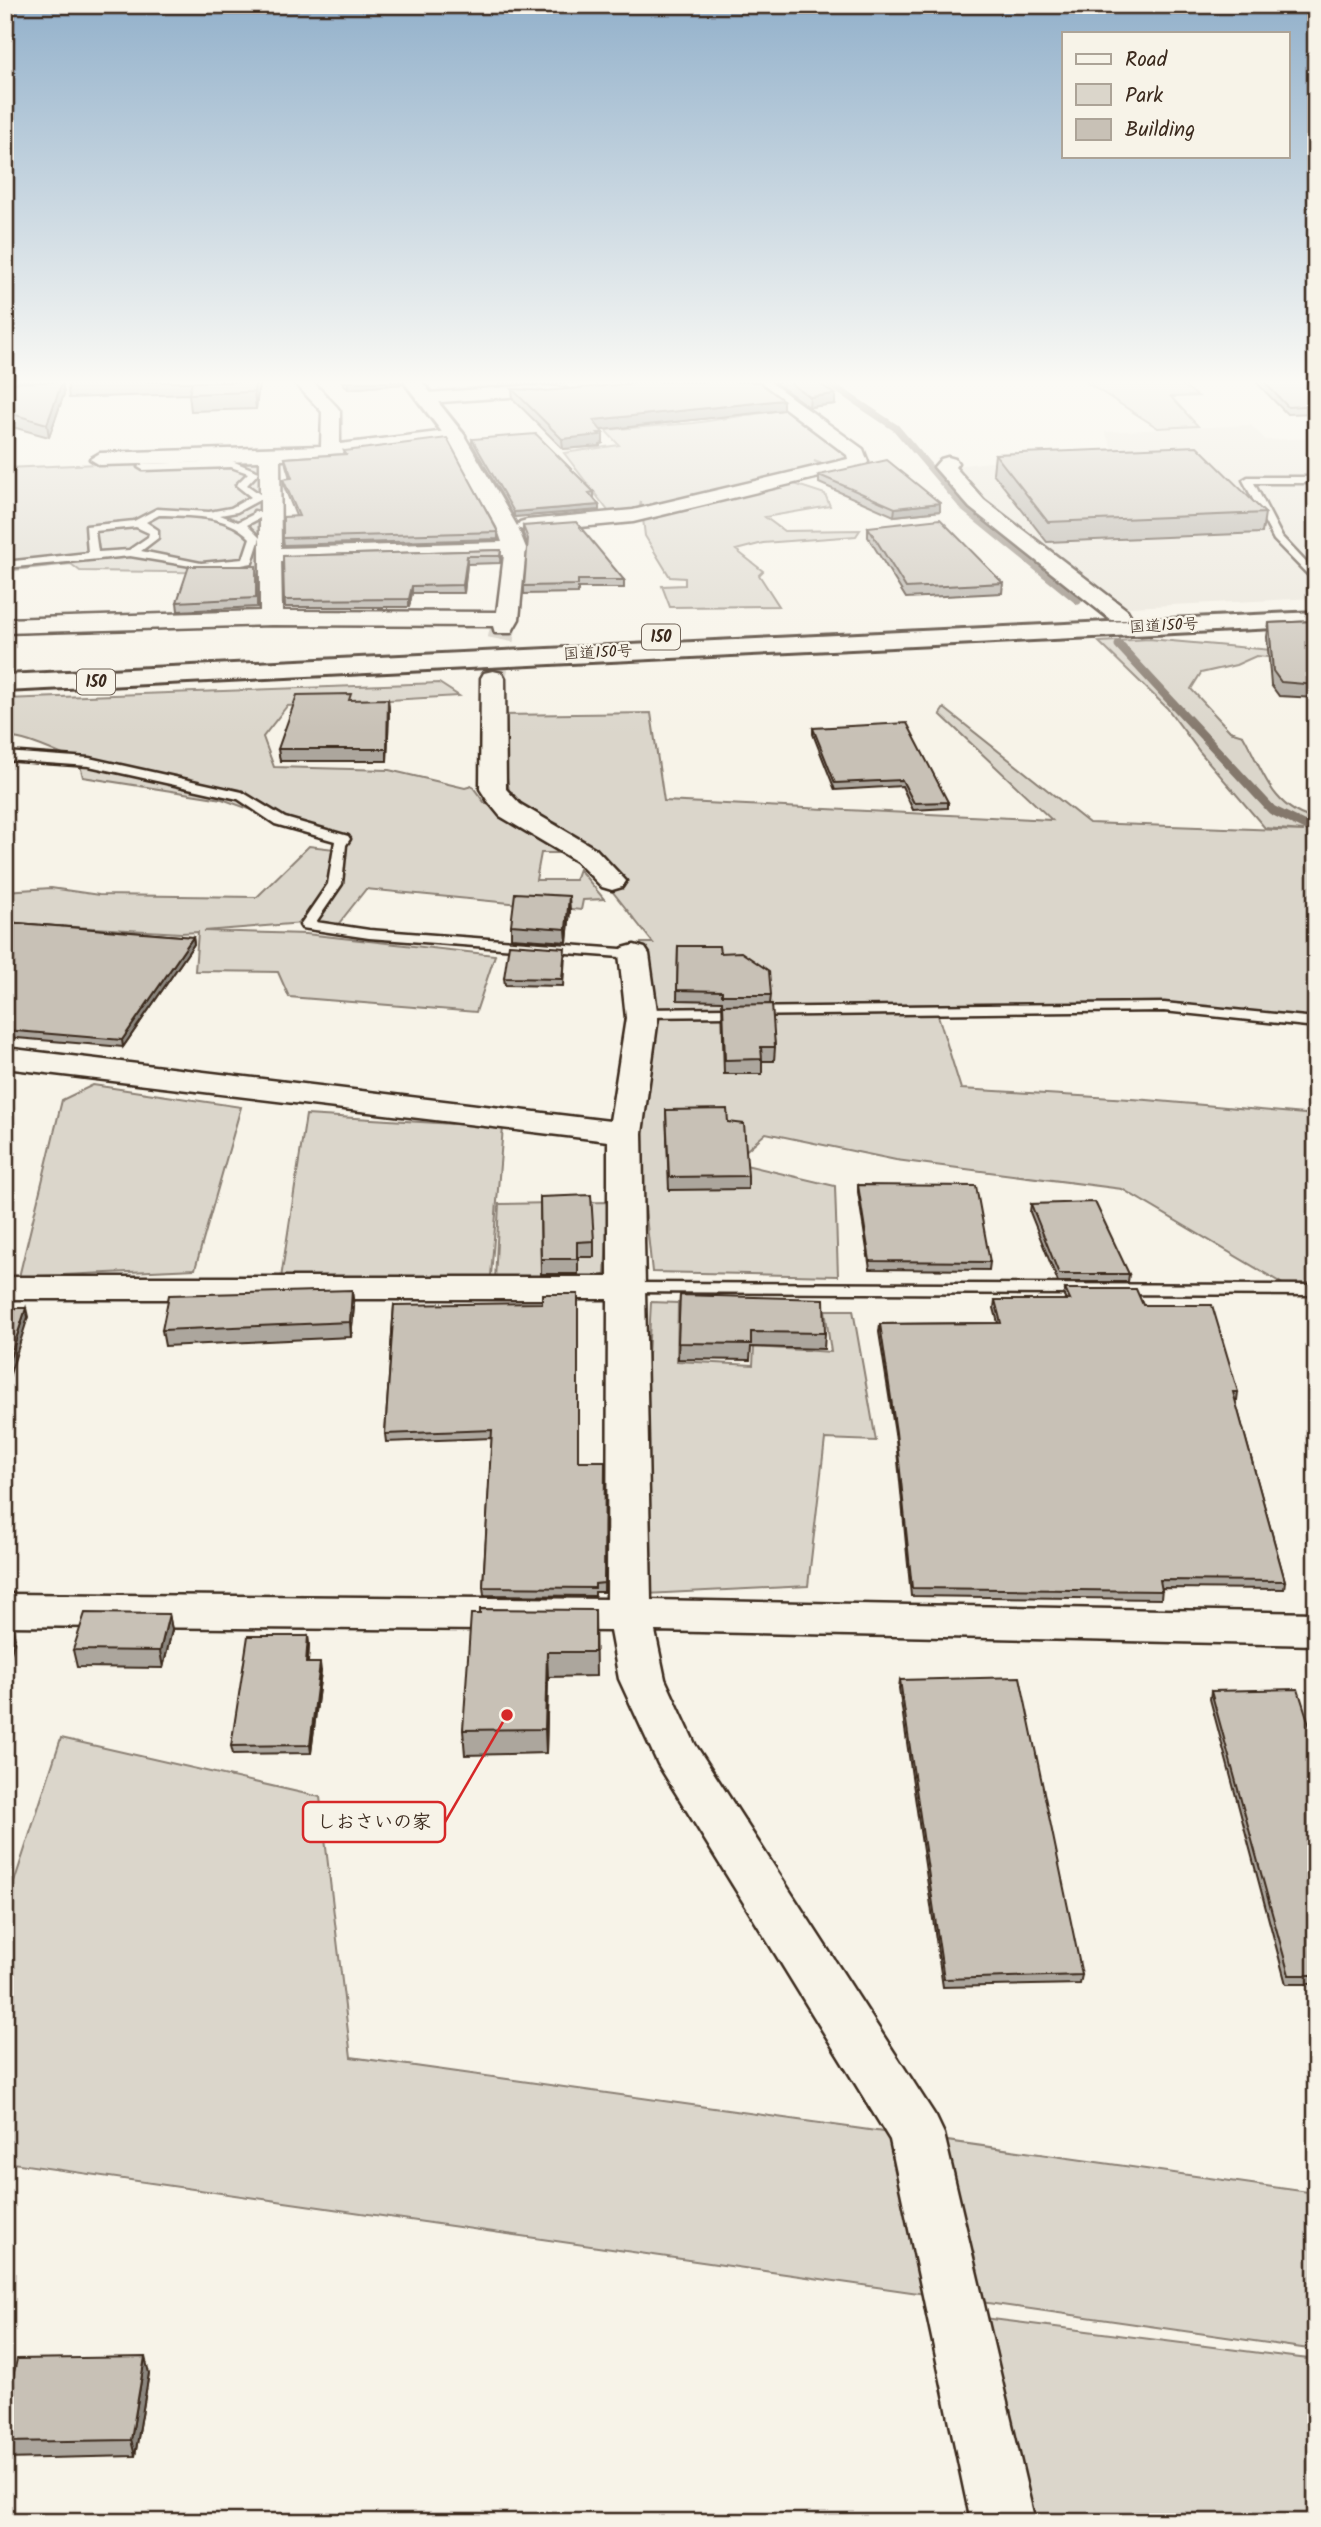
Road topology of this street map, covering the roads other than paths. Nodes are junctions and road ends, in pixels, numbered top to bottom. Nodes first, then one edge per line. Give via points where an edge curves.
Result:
1 (253, 500) edge
2 (265, 500) edge
3 (492, 500) edge
4 (700, 500) edge
5 (973, 500) edge
6 (1258, 500) edge
7 (234, 510) junction
8 (264, 513) junction
9 (209, 514) junction
10 (136, 524) junction
11 (239, 525) junction
12 (507, 527) junction
13 (515, 548) junction
14 (131, 553) junction
15 (269, 555) junction
16 (94, 557) junction
17 (5, 565) edge
18 (1316, 580) edge
19 (1316, 605) edge
20 (1119, 615) junction
21 (271, 618) junction
22 (1316, 618) edge
23 (5, 626) edge
24 (5, 661) edge
25 (192, 666) junction
26 (5, 668) edge
27 (493, 678) tunnel mouth
28 (5, 683) edge
29 (5, 690) edge
30 (5, 756) edge
31 (612, 881) dead end
32 (634, 954) joint
33 (641, 1013) junction
34 (1316, 1023) edge
35 (5, 1058) edge
36 (625, 1133) junction
37 (5, 1288) edge
38 (626, 1288) junction
39 (1316, 1290) edge
40 (5, 1611) edge
41 (629, 1615) junction
42 (1316, 1629) edge
43 (1003, 2522) edge

1 - 7 lane
2 - 8 street
3 - 12 street
4 - 12 street via 633,516
5 - 20 street
6 - 18 lane via 1278,538
7 - 8 lane
7 - 9 lane
8 - 11 lane
8 - 15 street
9 - 10 lane via 157,512
9 - 11 lane
10 - 14 lane via 145,525 154,535
10 - 16 lane via 86,526
11 - 14 lane via 255,538 248,561 228,568
12 - 13 street
13 - 15 street
13 - 21 street via 506,623
14 - 16 lane
15 - 21 street
16 - 17 lane
19 - 20 main road, 国道150号 / 150
20 - 25 main road, 国道150号 / 150
21 - 23 street
22 - 25 main road, 国道150号 / 150
24 - 25 main road, 150
25 - 26 main road, 国道150号 / 150
25 - 28 main road, 国道150号 / 150
25 - 29 main road, 150
27 - 31 street via 493,782 499,800 586,855
30 - 32 lane via 89,762 242,796 280,821 343,839 335,884 307,925
32 - 33 street
33 - 34 lane via 1164,1007
33 - 36 street
35 - 36 street
36 - 38 street
37 - 38 street
38 - 39 lane
38 - 41 street
40 - 41 street
41 - 42 street
41 - 43 street via 642,1679 674,1751 916,2134

